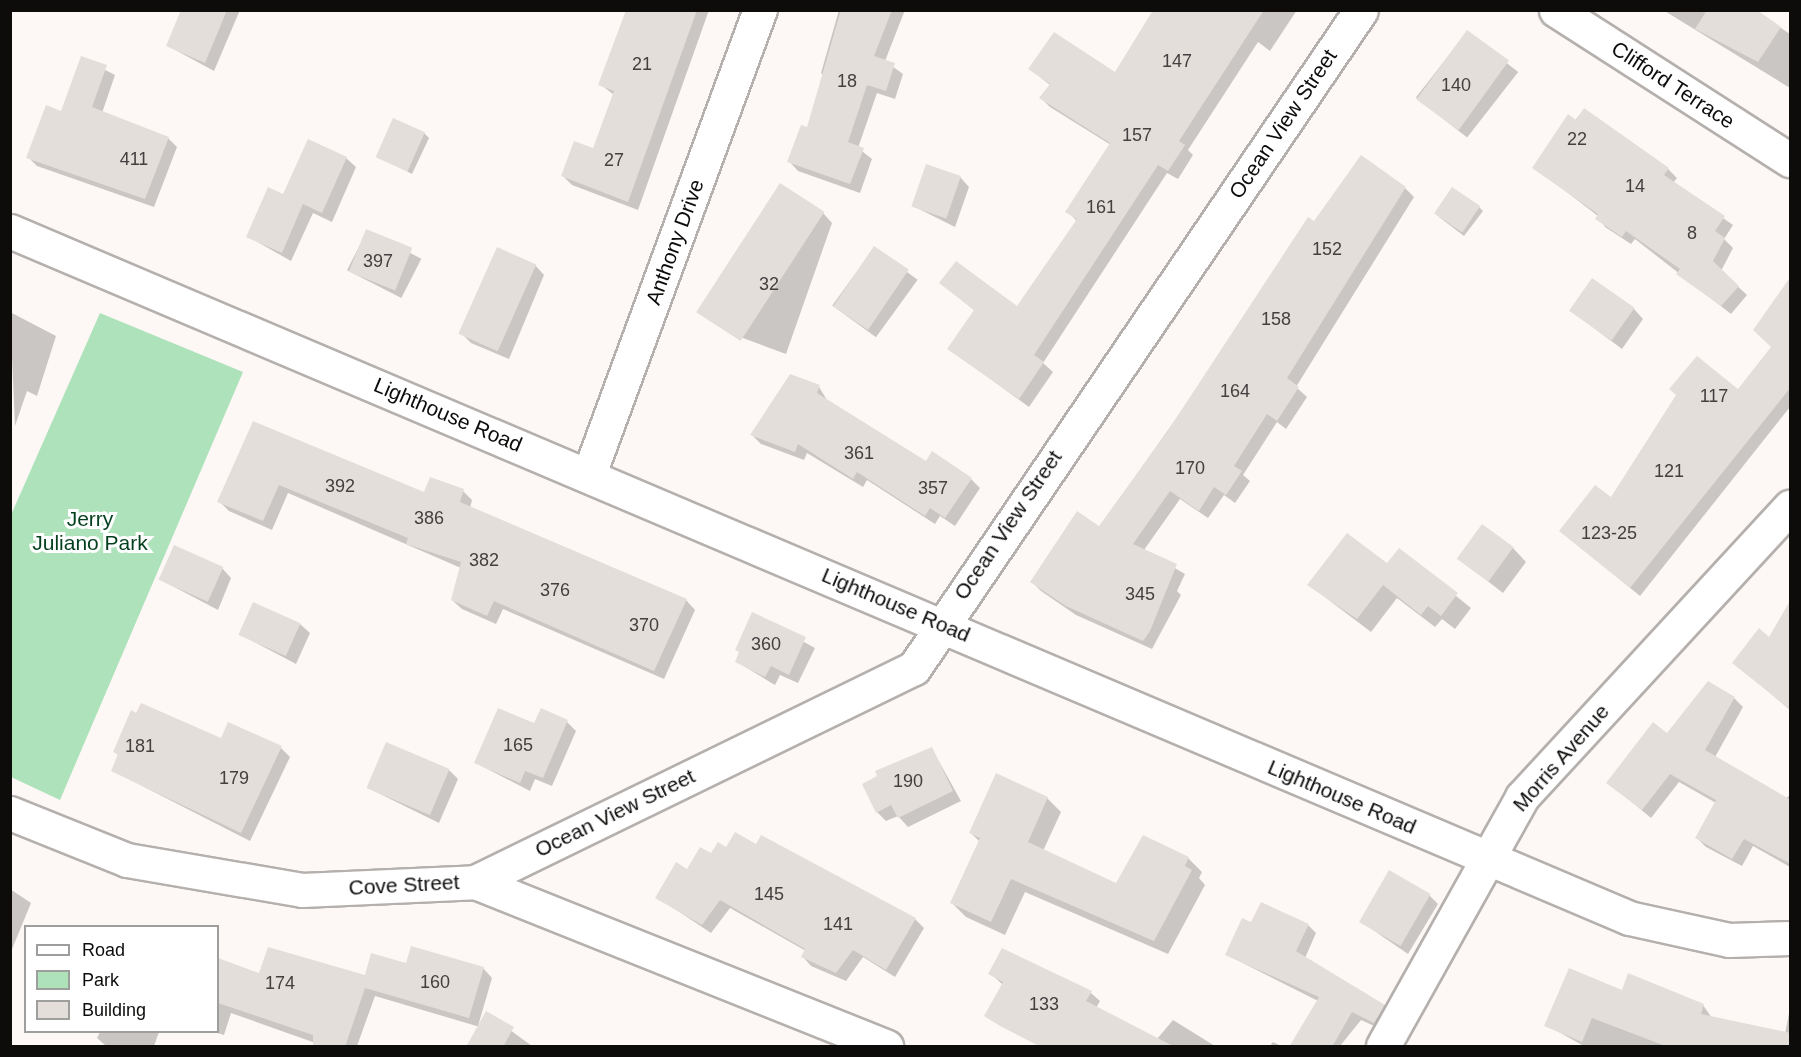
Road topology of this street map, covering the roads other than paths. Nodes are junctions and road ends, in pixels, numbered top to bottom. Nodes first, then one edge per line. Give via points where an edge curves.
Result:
1 (760, 10) edge
2 (1361, 10) edge
3 (1556, 10) edge
4 (1791, 160) edge
5 (10, 231) edge
6 (589, 474) junction
7 (1790, 507) edge
8 (939, 624) junction
9 (10, 813) edge
10 (1485, 858) junction
11 (475, 882) junction
12 (1791, 938) edge
13 (886, 1047) edge
14 (1383, 1047) edge

1 - 6 street, Anthony Drive
2 - 8 street, Ocean View Street
3 - 4 street, Clifford Terrace
5 - 6 street, Lighthouse Road
6 - 8 street, Lighthouse Road
7 - 10 street, Morris Avenue via 1522,797
8 - 10 street, Lighthouse Road
8 - 11 street, Ocean View Street via 914,668
9 - 11 street, Cove Street via 127,860 302,890
10 - 12 street, Lighthouse Road via 1629,918 1729,940
10 - 14 street, Morris Avenue
11 - 13 street, Cove Street

